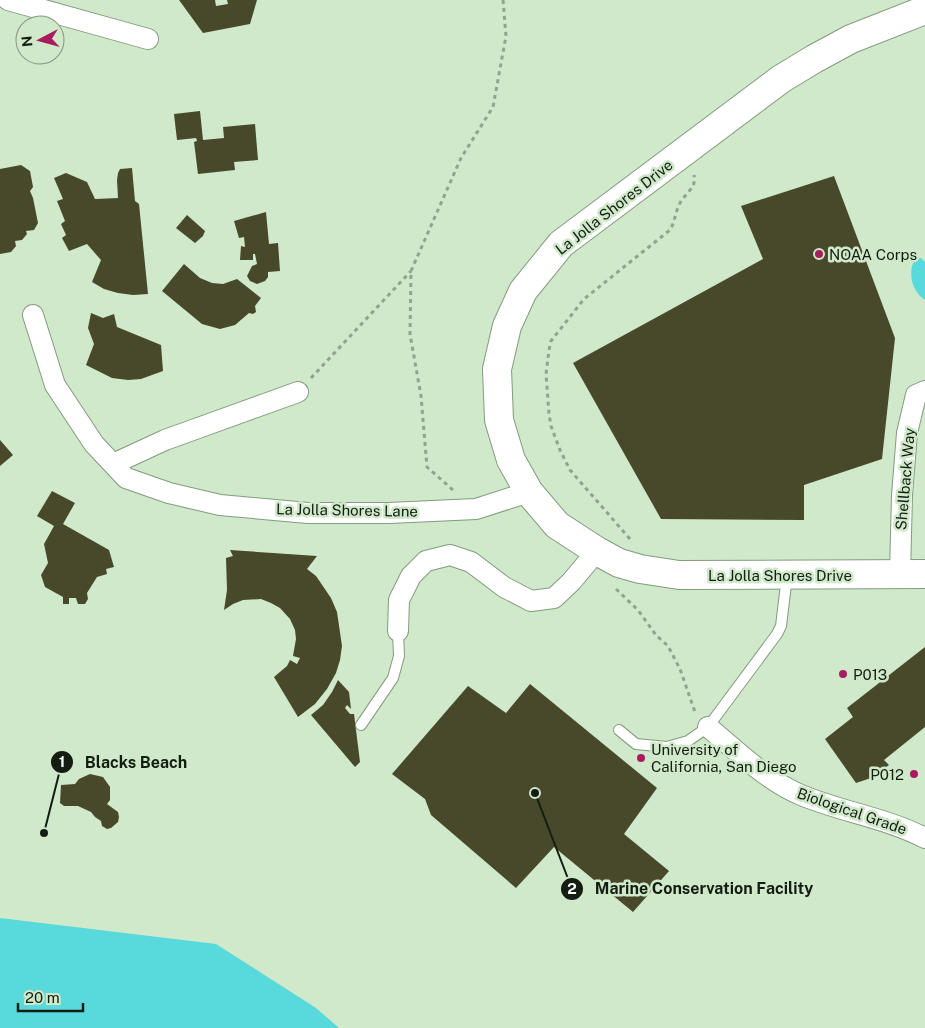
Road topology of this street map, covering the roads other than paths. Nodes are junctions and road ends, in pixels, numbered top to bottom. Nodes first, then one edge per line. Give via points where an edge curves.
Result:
1 (8, 0) edge
2 (925, 10) edge
3 (148, 39) dead end
4 (33, 315) dead end
5 (925, 391) edge
6 (298, 392) road end
7 (113, 464) junction
8 (529, 492) junction
9 (597, 551) junction
10 (912, 574) edge
11 (788, 575) junction
12 (398, 631) joint
13 (702, 720) junction
14 (361, 725) dead end
15 (618, 730) dead end
16 (925, 838) edge

1 - 3 street
2 - 8 main road, La Jolla Shores Drive via 851,39 781,79 569,238 523,290 507,326 497,369 499,420 511,460
4 - 7 street, La Jolla Shores Lane via 55,385 94,444
5 - 10 street, Shellback Way via 916,395 907,433 902,495
6 - 7 street via 165,440
7 - 8 street, La Jolla Shores Lane via 126,478 169,493 220,504 308,513 476,509
8 - 9 main road, La Jolla Shores Drive via 557,525
9 - 11 main road, La Jolla Shores Drive via 640,569 679,575
9 - 12 street via 554,598 531,601 504,587 471,562 450,555 426,561 410,576 399,600
10 - 11 main road, La Jolla Shores Drive
11 - 13 lane via 778,634
12 - 14 lane via 399,656 393,678
13 - 15 lane via 688,741 667,747 636,744
13 - 16 street, Biological Grade via 768,776 800,794

